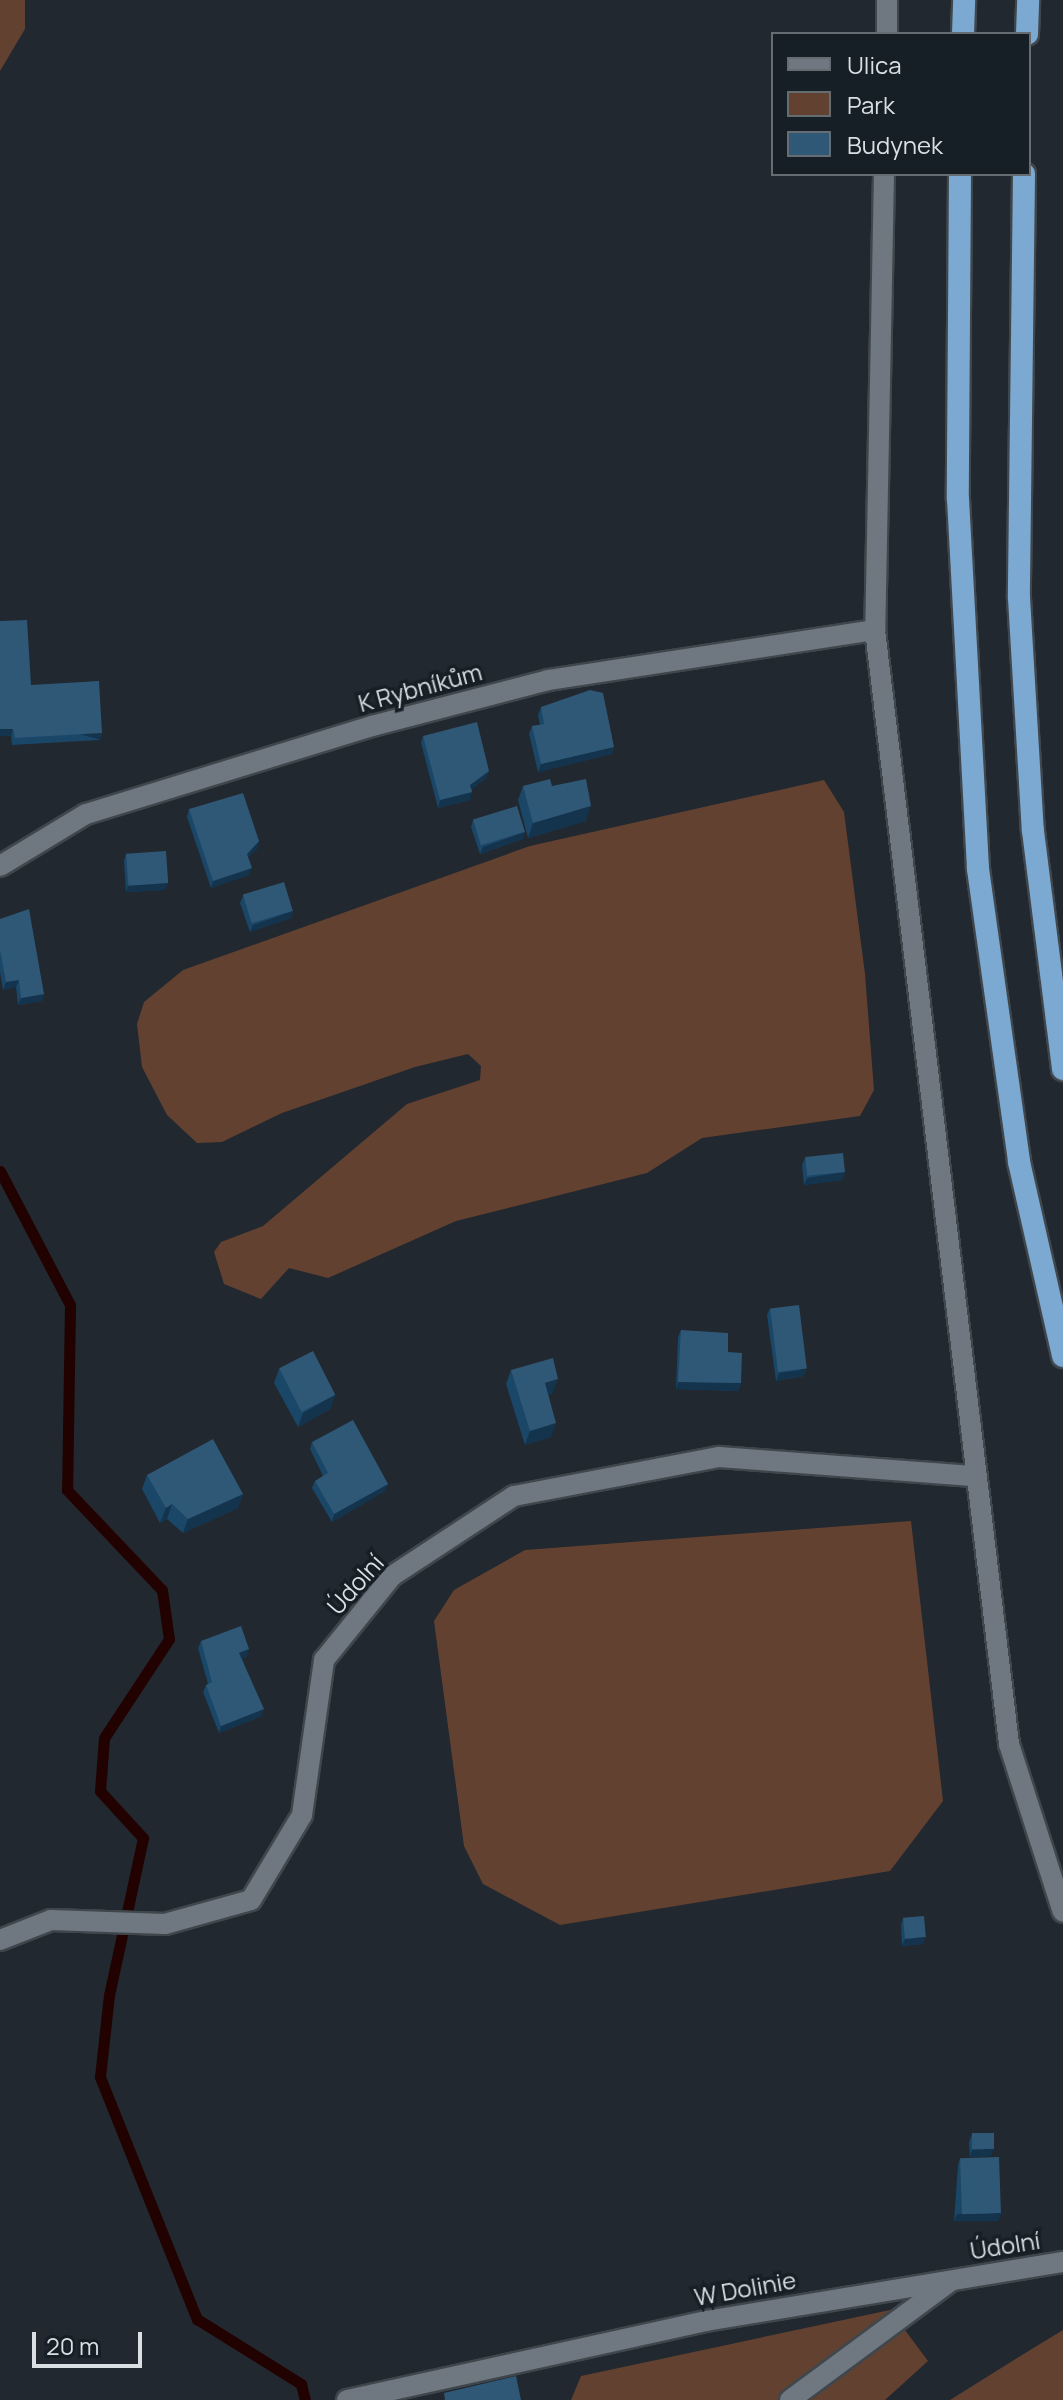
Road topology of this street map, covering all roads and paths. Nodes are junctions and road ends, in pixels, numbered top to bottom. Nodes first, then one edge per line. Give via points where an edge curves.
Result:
1 (887, 0) edge
2 (964, 0) edge
3 (1028, 0) edge
4 (887, 32) edge
5 (963, 32) edge
6 (1027, 32) edge
7 (884, 176) edge
8 (960, 176) edge
9 (1024, 176) edge
10 (875, 630) junction
11 (0, 866) edge
12 (1063, 1069) edge
13 (1063, 1356) edge
14 (972, 1476) junction
15 (1063, 1912) edge
16 (0, 1940) edge
17 (1063, 2262) edge
18 (955, 2279) junction
19 (347, 2400) edge
20 (790, 2400) edge

1 - 4 street
2 - 5 highway
3 - 6 highway
7 - 10 street
8 - 13 highway via 958,499 976,854 1008,1096
9 - 12 highway via 1019,598 1033,831
10 - 11 street, K Rybníkům via 548,680 372,726 86,814
10 - 14 street
14 - 15 street via 1009,1744
14 - 16 street, Údolní via 719,1457 514,1496 392,1576 324,1660 302,1815 251,1900 165,1924 51,1920
17 - 18 street, Údolní
18 - 19 street, W Dolinie via 597,2343
18 - 20 street

